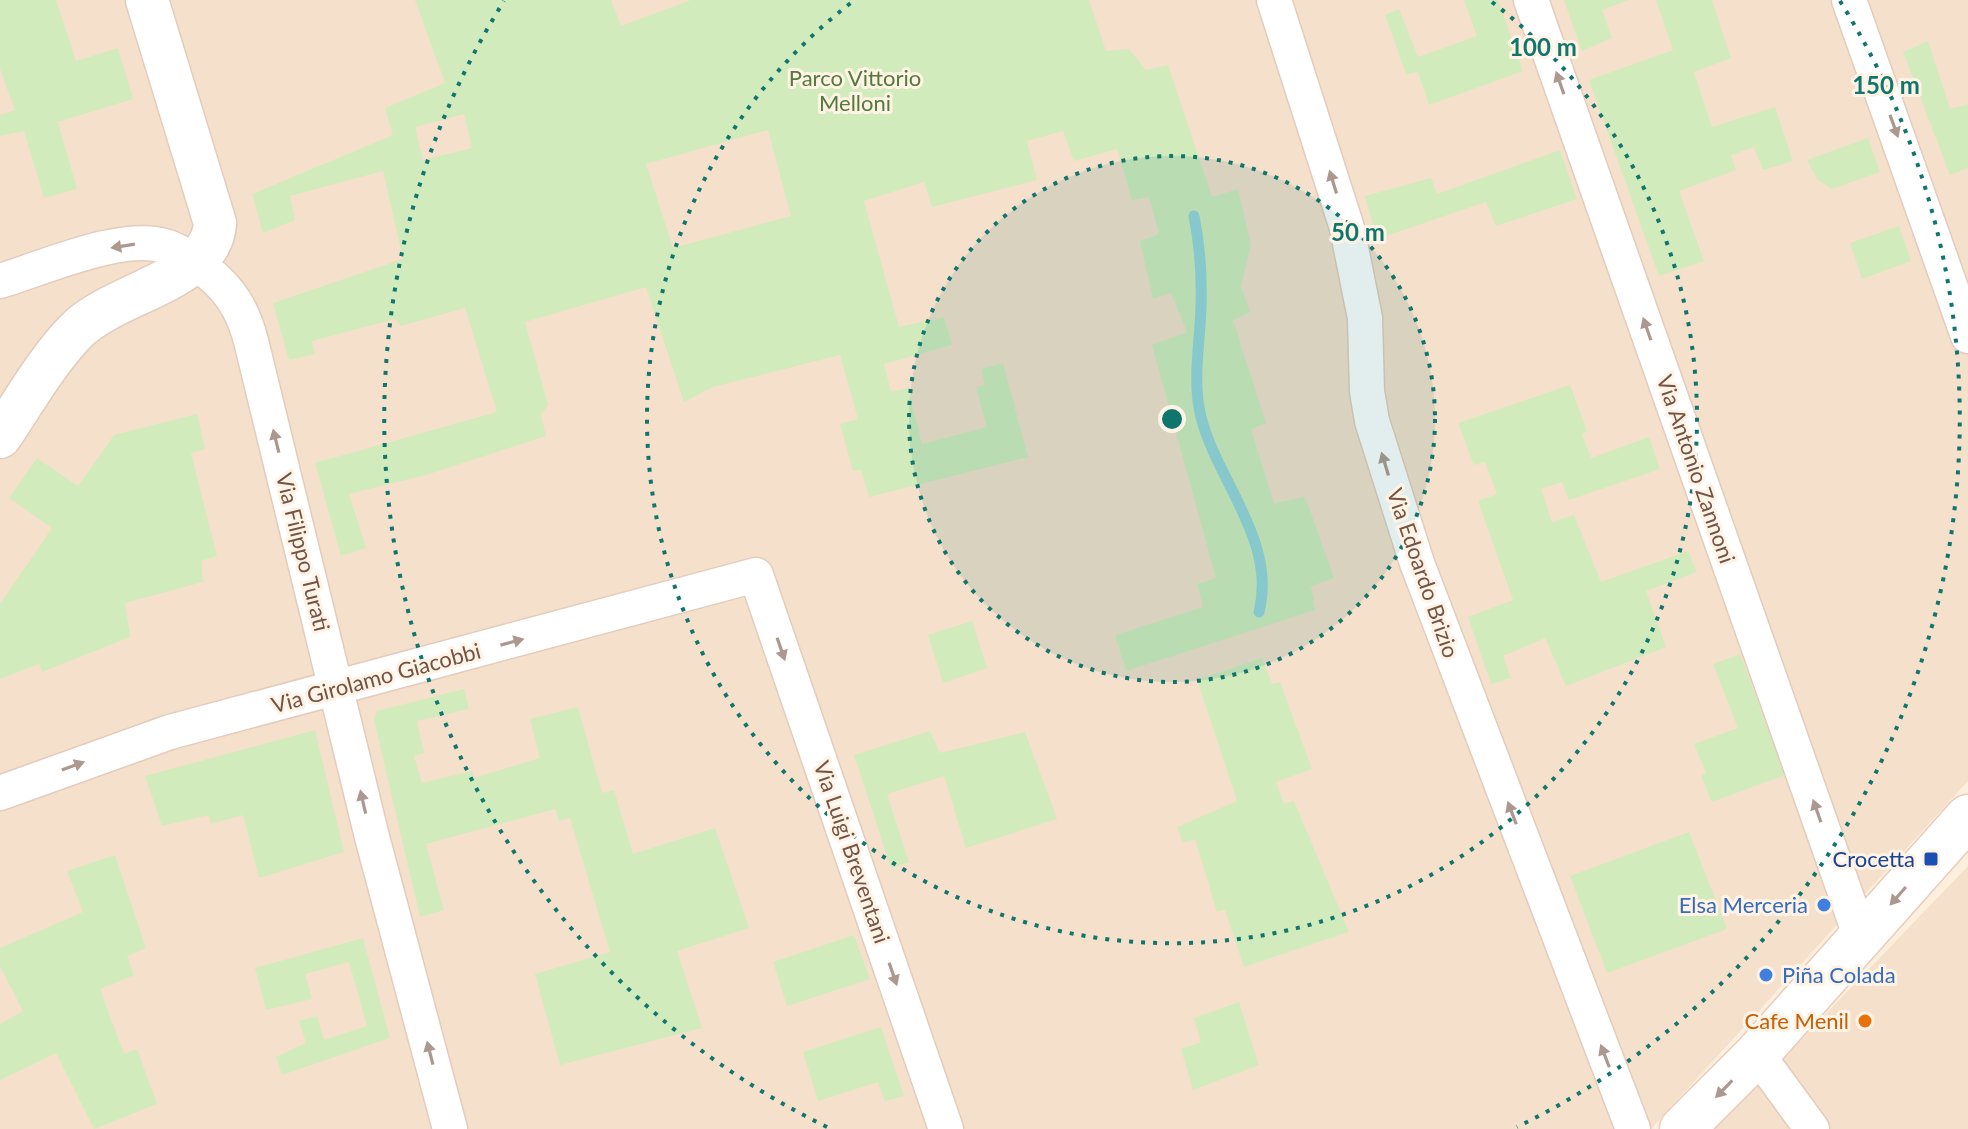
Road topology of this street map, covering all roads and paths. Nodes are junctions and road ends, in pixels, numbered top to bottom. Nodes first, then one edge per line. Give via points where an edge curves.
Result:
1 (147, 0) edge
2 (1274, 0) edge
3 (1531, 0) edge
4 (1849, 0) edge
5 (196, 263) junction
6 (0, 281) edge
7 (1968, 336) edge
8 (0, 434) edge
9 (756, 575) joint
10 (336, 690) junction
11 (0, 793) edge
12 (1968, 817) edge
13 (1861, 938) junction
14 (1757, 1054) junction
15 (450, 1129) edge
16 (946, 1129) edge
17 (1633, 1129) edge
18 (1682, 1129) edge
19 (1812, 1129) edge

1 - 5 street via 215,223 214,237
17 -> 2 street, Via Edoardo Brizio via 1417,563 1372,421 1365,318 1347,228
13 -> 3 street, Via Antonio Zannoni
4 -> 7 street
5 -> 6 street, Via Filippo Turati via 170,247 137,243
5 - 8 street via 122,298 76,331
10 -> 5 street, Via Filippo Turati via 247,324 226,288
10 -> 9 street, Via Girolamo Giacobbi
9 -> 16 street, Via Luigi Breventani
11 -> 10 street, Via Girolamo Giacobbi via 170,732
15 -> 10 street, Via Filippo Turati
12 -> 13 main road
13 - 14 main road
14 -> 18 main road
14 - 19 street

